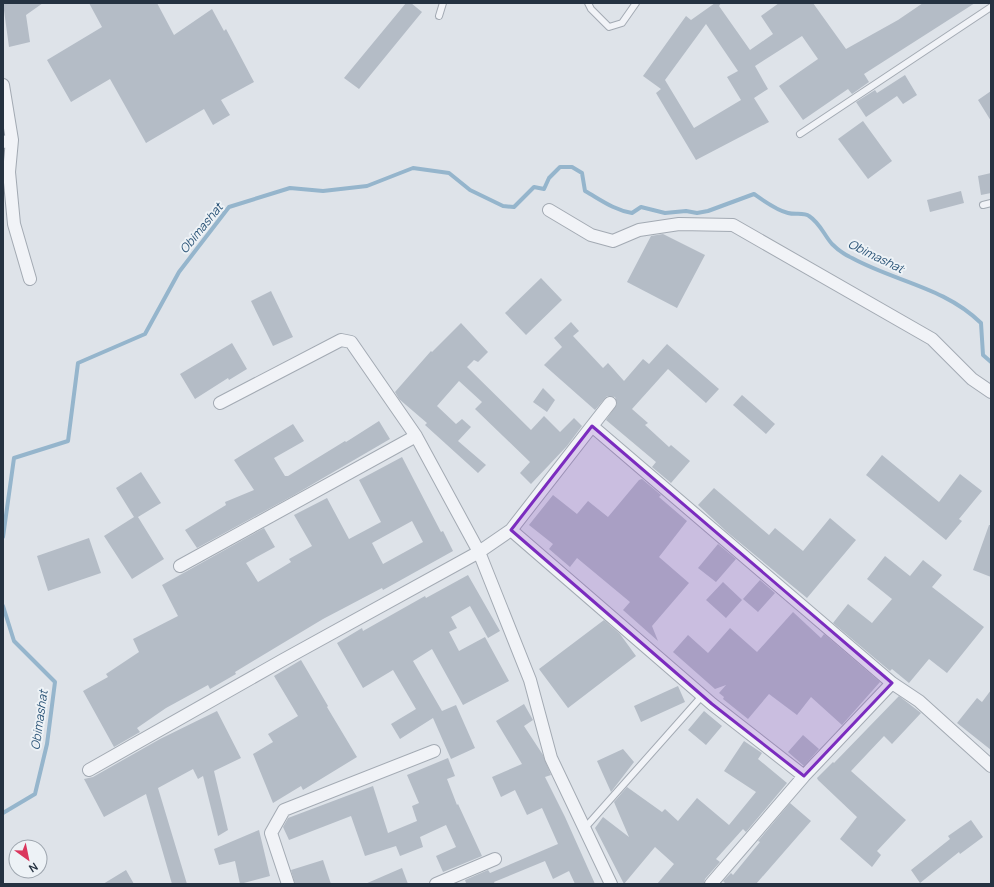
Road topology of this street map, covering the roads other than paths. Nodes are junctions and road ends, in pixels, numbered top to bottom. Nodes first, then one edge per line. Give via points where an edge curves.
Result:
1 (443, 3) edge
2 (588, 3) edge
3 (636, 3) edge
4 (991, 8) edge
5 (439, 16) dead end
6 (3, 85) edge
7 (800, 134) dead end
8 (7, 140) edge
9 (991, 203) edge
10 (983, 205) dead end
11 (549, 210) dead end
12 (30, 279) dead end
13 (991, 392) edge
14 (610, 402) dead end
15 (220, 403) dead end
16 (592, 426) junction
17 (416, 436) junction
18 (511, 530) junction
19 (479, 552) junction
20 (180, 566) dead end
21 (892, 683) junction
22 (702, 696) junction
23 (434, 751) dead end
24 (991, 766) edge
25 (89, 770) dead end
26 (804, 776) junction
27 (584, 830) junction
28 (495, 859) dead end
29 (288, 884) edge
30 (436, 884) edge
31 (611, 884) edge
32 (711, 884) edge

1 - 5 lane
2 - 3 lane via 608,27 622,23
4 - 7 lane
6 - 8 street
8 - 12 street via 14,224
9 - 10 lane
11 - 13 street via 591,235 612,241 639,230 680,224 733,225 932,339 972,379
14 - 16 street
15 - 17 street via 341,340 351,342
16 - 18 street
16 - 21 street
17 - 19 street
17 - 20 street
18 - 19 street
18 - 22 street
19 - 25 street
19 - 27 street via 530,680 551,758
21 - 24 street via 920,701
21 - 26 street
22 - 26 street
22 - 27 lane
23 - 29 street via 284,810 271,833
26 - 32 street
27 - 31 street
28 - 30 street

